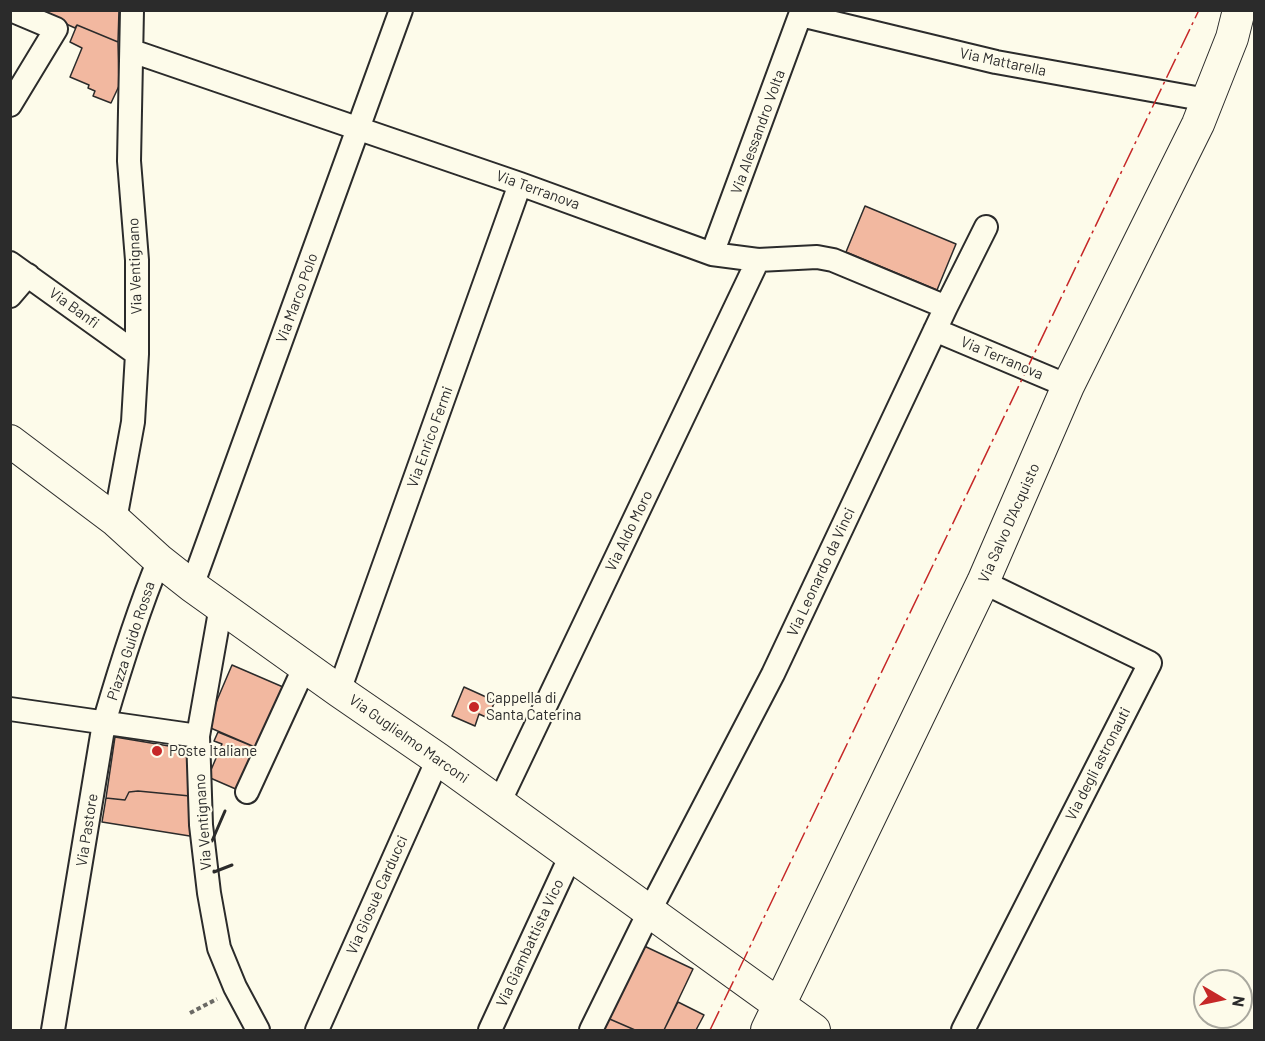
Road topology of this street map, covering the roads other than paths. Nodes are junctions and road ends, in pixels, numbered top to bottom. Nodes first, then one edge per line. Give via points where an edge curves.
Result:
1 (11, 10) edge
2 (132, 10) edge
3 (401, 10) edge
4 (1239, 10) edge
5 (801, 13) edge
6 (132, 51) junction
7 (1207, 100) junction
8 (10, 105) edge
9 (359, 128) junction
10 (520, 184) junction
11 (986, 227) dead end
12 (712, 254) junction
13 (758, 260) junction
14 (19, 269) edge
15 (10, 296) edge
16 (946, 307) junction
17 (935, 330) junction
18 (137, 354) junction
19 (1068, 386) junction
20 (10, 441) edge
21 (116, 520) junction
22 (159, 560) junction
23 (983, 582) junction
24 (192, 586) junction
25 (221, 606) junction
26 (305, 666) junction
27 (339, 691) junction
28 (10, 709) edge
29 (104, 723) junction
30 (198, 736) junction
31 (438, 759) junction
32 (247, 792) dead end
33 (499, 803) junction
34 (571, 855) junction
35 (649, 912) junction
36 (773, 1018) edge
37 (53, 1030) edge
38 (258, 1030) edge
39 (317, 1030) edge
40 (490, 1030) edge
41 (591, 1030) edge
42 (814, 1030) edge
43 (963, 1030) edge

1 - 8 street via 56,29
2 - 6 street, Via Ventignano
3 - 9 street, Via Marco Polo
4 - 7 main road, Via Salvo D'Acquisto
5 - 7 street, Via Mattarella via 996,62
5 - 12 street, Via Alessandro Volta
6 - 9 street, Via Terranova
6 - 18 street, Via Ventignano via 129,161 137,260
7 - 19 main road, Via Salvo D'Acquisto
9 - 10 street, Via Terranova
9 - 24 street, Via Marco Polo
10 - 12 street, Via Terranova
10 - 27 street, Via Enrico Fermi
11 - 16 street, Via Leonardo da Vinci
12 - 13 street, Via Terranova
13 - 16 street, Via Terranova via 833,260
13 - 33 street, Via Aldo Moro
14 - 15 street
14 - 18 street, Via Banfi
16 - 17 street, Via Leonardo da Vinci
17 - 19 street, Via Terranova
17 - 35 street, Via Leonardo da Vinci via 773,674
18 - 21 street, Via Ventignano via 133,422
19 - 23 main road, Via Salvo D'Acquisto
20 - 21 main road, Via Guglielmo Marconi
21 - 22 main road, Via Guglielmo Marconi
22 - 24 main road, Via Guglielmo Marconi
22 - 29 street, Piazza Guido Rossa
23 - 36 main road, Via Salvo D'Acquisto
23 - 43 street, Via degli astronauti via 1150,663
24 - 25 main road, Via Guglielmo Marconi
25 - 26 main road, Via Guglielmo Marconi
25 - 30 street, Via Ventignano
26 - 27 main road, Via Guglielmo Marconi
26 - 32 street
27 - 31 main road, Via Guglielmo Marconi
28 - 29 street
29 - 30 street
29 - 37 street, Via Pastore
30 - 38 street, Via Ventignano via 201,825 219,948
31 - 33 main road, Via Guglielmo Marconi
31 - 39 street, Via Giosuè Carducci
33 - 34 main road, Via Guglielmo Marconi
34 - 35 main road, Via Guglielmo Marconi
34 - 40 street, Via Giambattista Vico
35 - 36 main road, Via Guglielmo Marconi
35 - 41 street, Via Leonardo da Vinci
36 - 42 main road, Via Guglielmo Marconi

